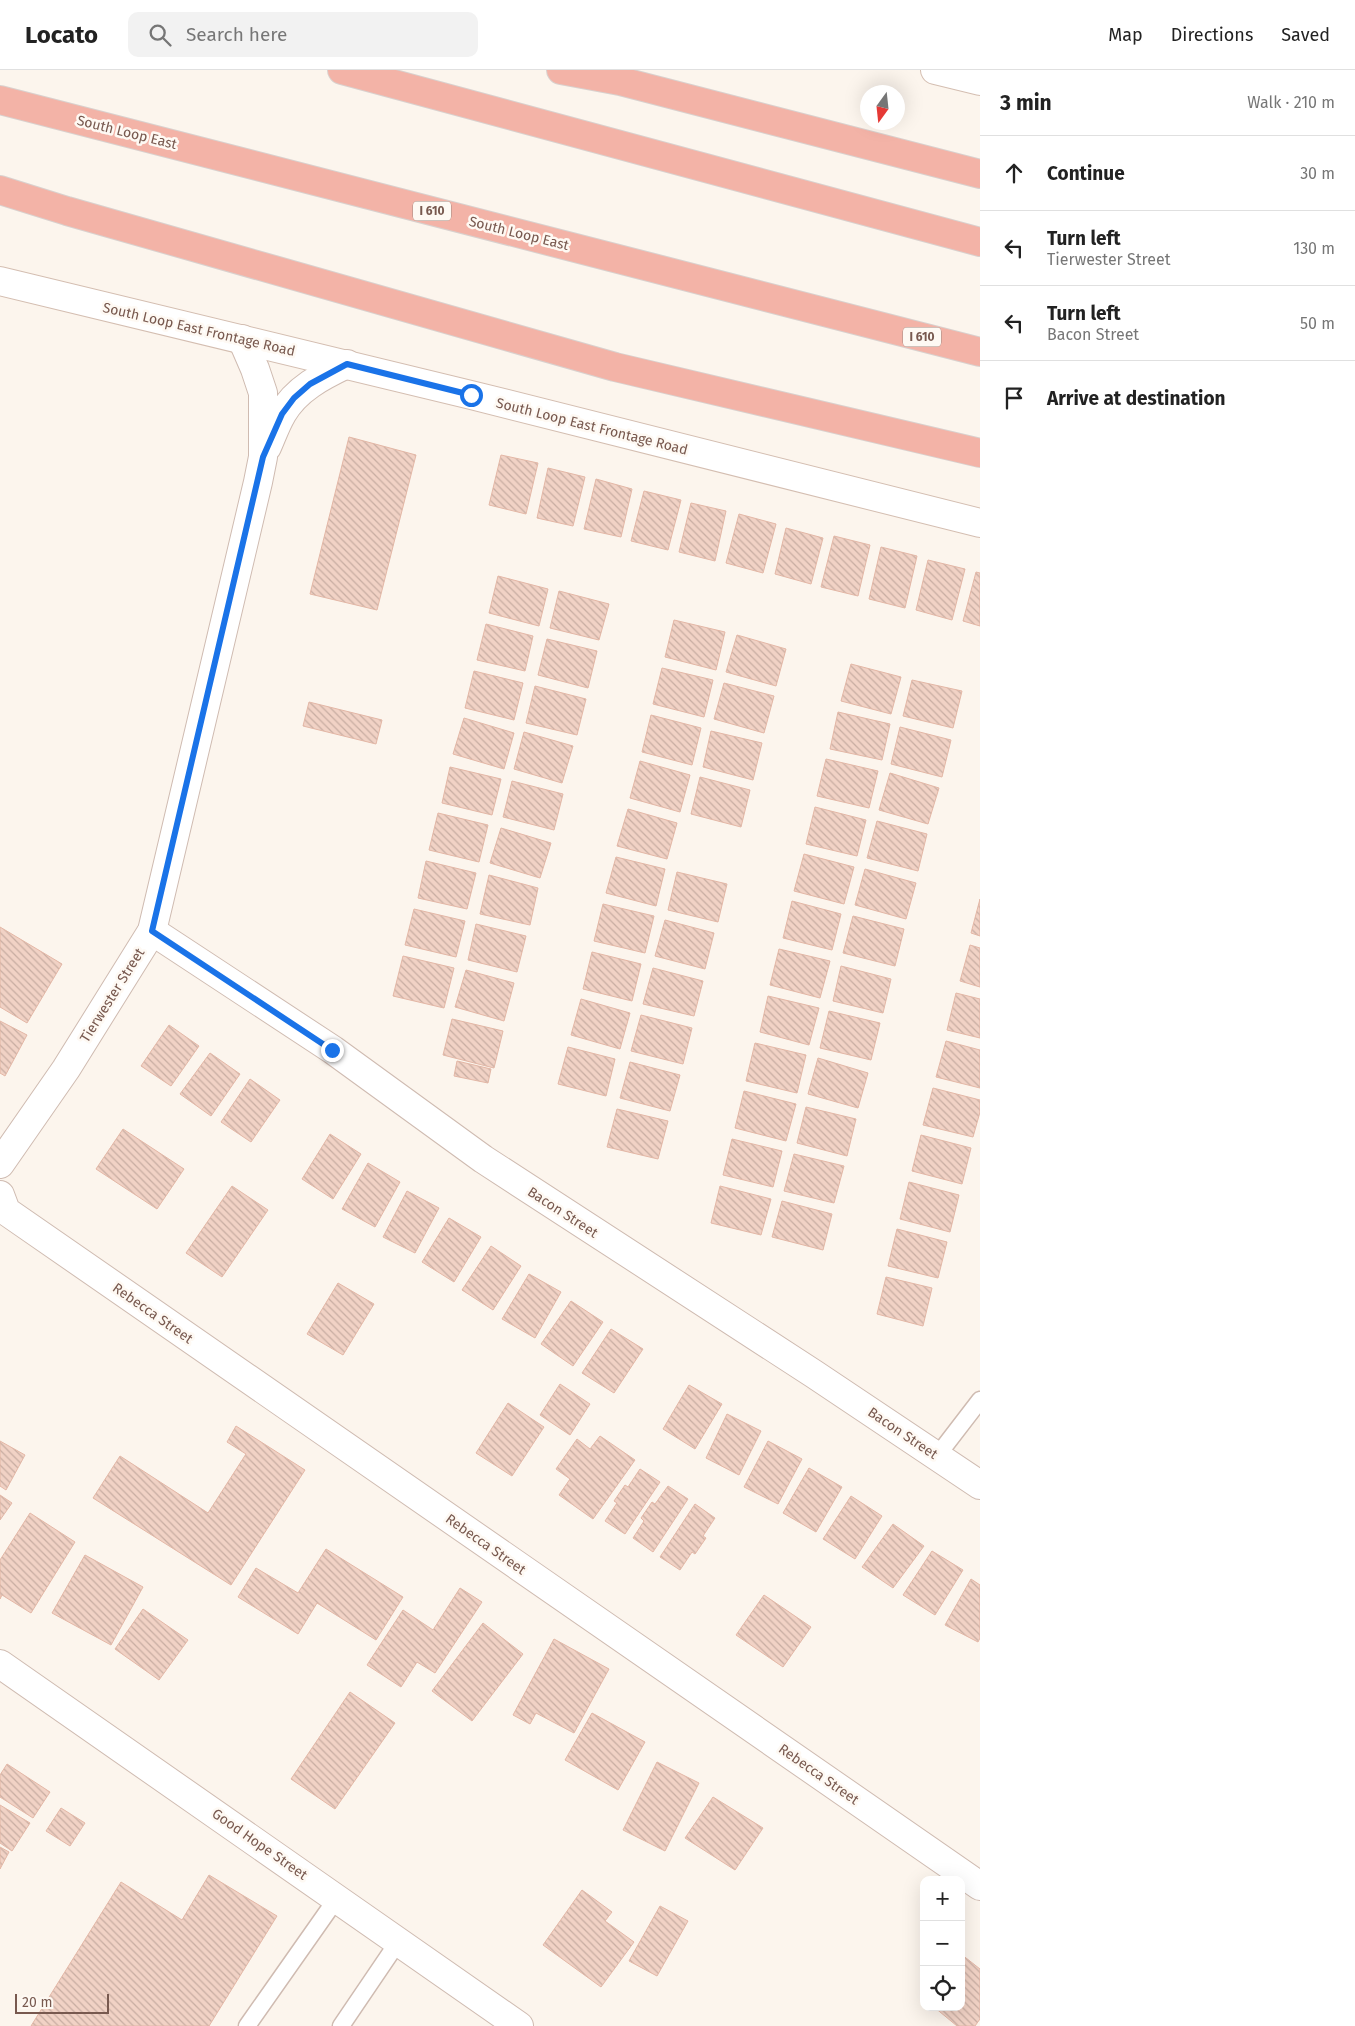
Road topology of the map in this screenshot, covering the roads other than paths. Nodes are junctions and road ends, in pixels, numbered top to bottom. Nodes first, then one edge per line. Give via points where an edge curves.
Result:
1 (342, 70) edge
2 (561, 70) edge
3 (588, 70) edge
4 (945, 71) edge
5 (620, 81) junction
6 (980, 81) edge
7 (0, 100) edge
8 (980, 174) edge
9 (0, 190) edge
10 (0, 211) edge
11 (67, 211) junction
12 (980, 242) edge
13 (0, 282) edge
14 (242, 339) junction
15 (980, 352) edge
16 (347, 364) junction
17 (980, 453) edge
18 (263, 457) junction
19 (980, 523) edge
20 (152, 931) junction
21 (0, 1164) edge
22 (0, 1195) edge
23 (980, 1400) edge
24 (937, 1456) junction
25 (980, 1485) edge
26 (0, 1664) edge
27 (980, 1886) edge
28 (337, 1898) junction
29 (398, 1942) junction
30 (248, 2026) edge
31 (341, 2026) edge
32 (519, 2026) edge

1 - 12 highway
2 - 5 highway
3 - 5 highway
4 - 6 street
5 - 8 highway
7 - 15 highway, South Loop East / I 610
9 - 11 highway
10 - 11 highway
11 - 17 highway via 615,367
13 - 14 street, South Loop East Frontage Road
14 - 16 street, South Loop East Frontage Road
14 - 18 street, Tierwester Street via 263,393
16 - 18 street, Tierwester Street via 310,384 294,398 282,414
16 - 19 street, South Loop East Frontage Road
18 - 20 street, Tierwester Street
20 - 21 street, Tierwester Street via 66,1068
20 - 24 street, Bacon Street via 332,1050 483,1159
22 - 27 street, Rebecca Street via 6,1212
23 - 24 lane
24 - 25 street, Bacon Street
26 - 28 street, Good Hope Street
28 - 29 street, Good Hope Street
28 - 30 lane
29 - 31 lane
29 - 32 street, Good Hope Street

